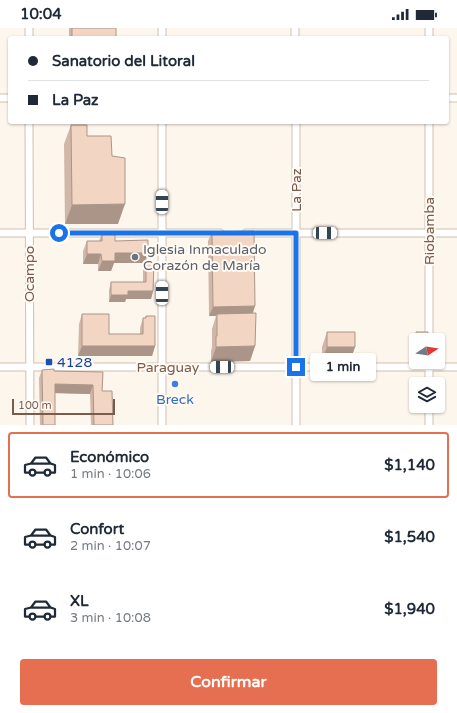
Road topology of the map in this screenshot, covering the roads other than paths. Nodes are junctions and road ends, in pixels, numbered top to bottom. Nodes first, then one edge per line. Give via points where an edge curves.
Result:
1 (29, 124) edge
2 (162, 124) edge
3 (296, 124) edge
4 (429, 124) edge
5 (0, 233) edge
6 (30, 233) junction
7 (162, 233) junction
8 (225, 233) edge
9 (241, 233) edge
10 (296, 233) junction
11 (429, 233) junction
12 (457, 233) edge
13 (430, 333) edge
14 (409, 365) edge
15 (0, 367) edge
16 (30, 367) junction
17 (162, 367) junction
18 (296, 367) junction
19 (445, 367) edge
20 (457, 368) edge
21 (430, 413) edge
22 (30, 425) edge
23 (162, 425) edge
24 (296, 425) edge
25 (429, 425) edge

1 - 6 street, Ocampo
2 - 7 street
3 - 10 street, La Paz
4 - 11 street, Riobamba
5 - 6 street
6 - 7 street
6 - 16 street, Ocampo
7 - 8 street
7 - 17 street
9 - 10 street
10 - 11 street
10 - 18 street, La Paz
11 - 12 street
11 - 13 street, Riobamba
14 - 18 street, Paraguay
15 - 16 street, Paraguay
16 - 17 street, Paraguay
16 - 22 street, Ocampo
17 - 18 street, Paraguay
17 - 23 street
18 - 24 street, La Paz
19 - 20 street, Paraguay
21 - 25 street

